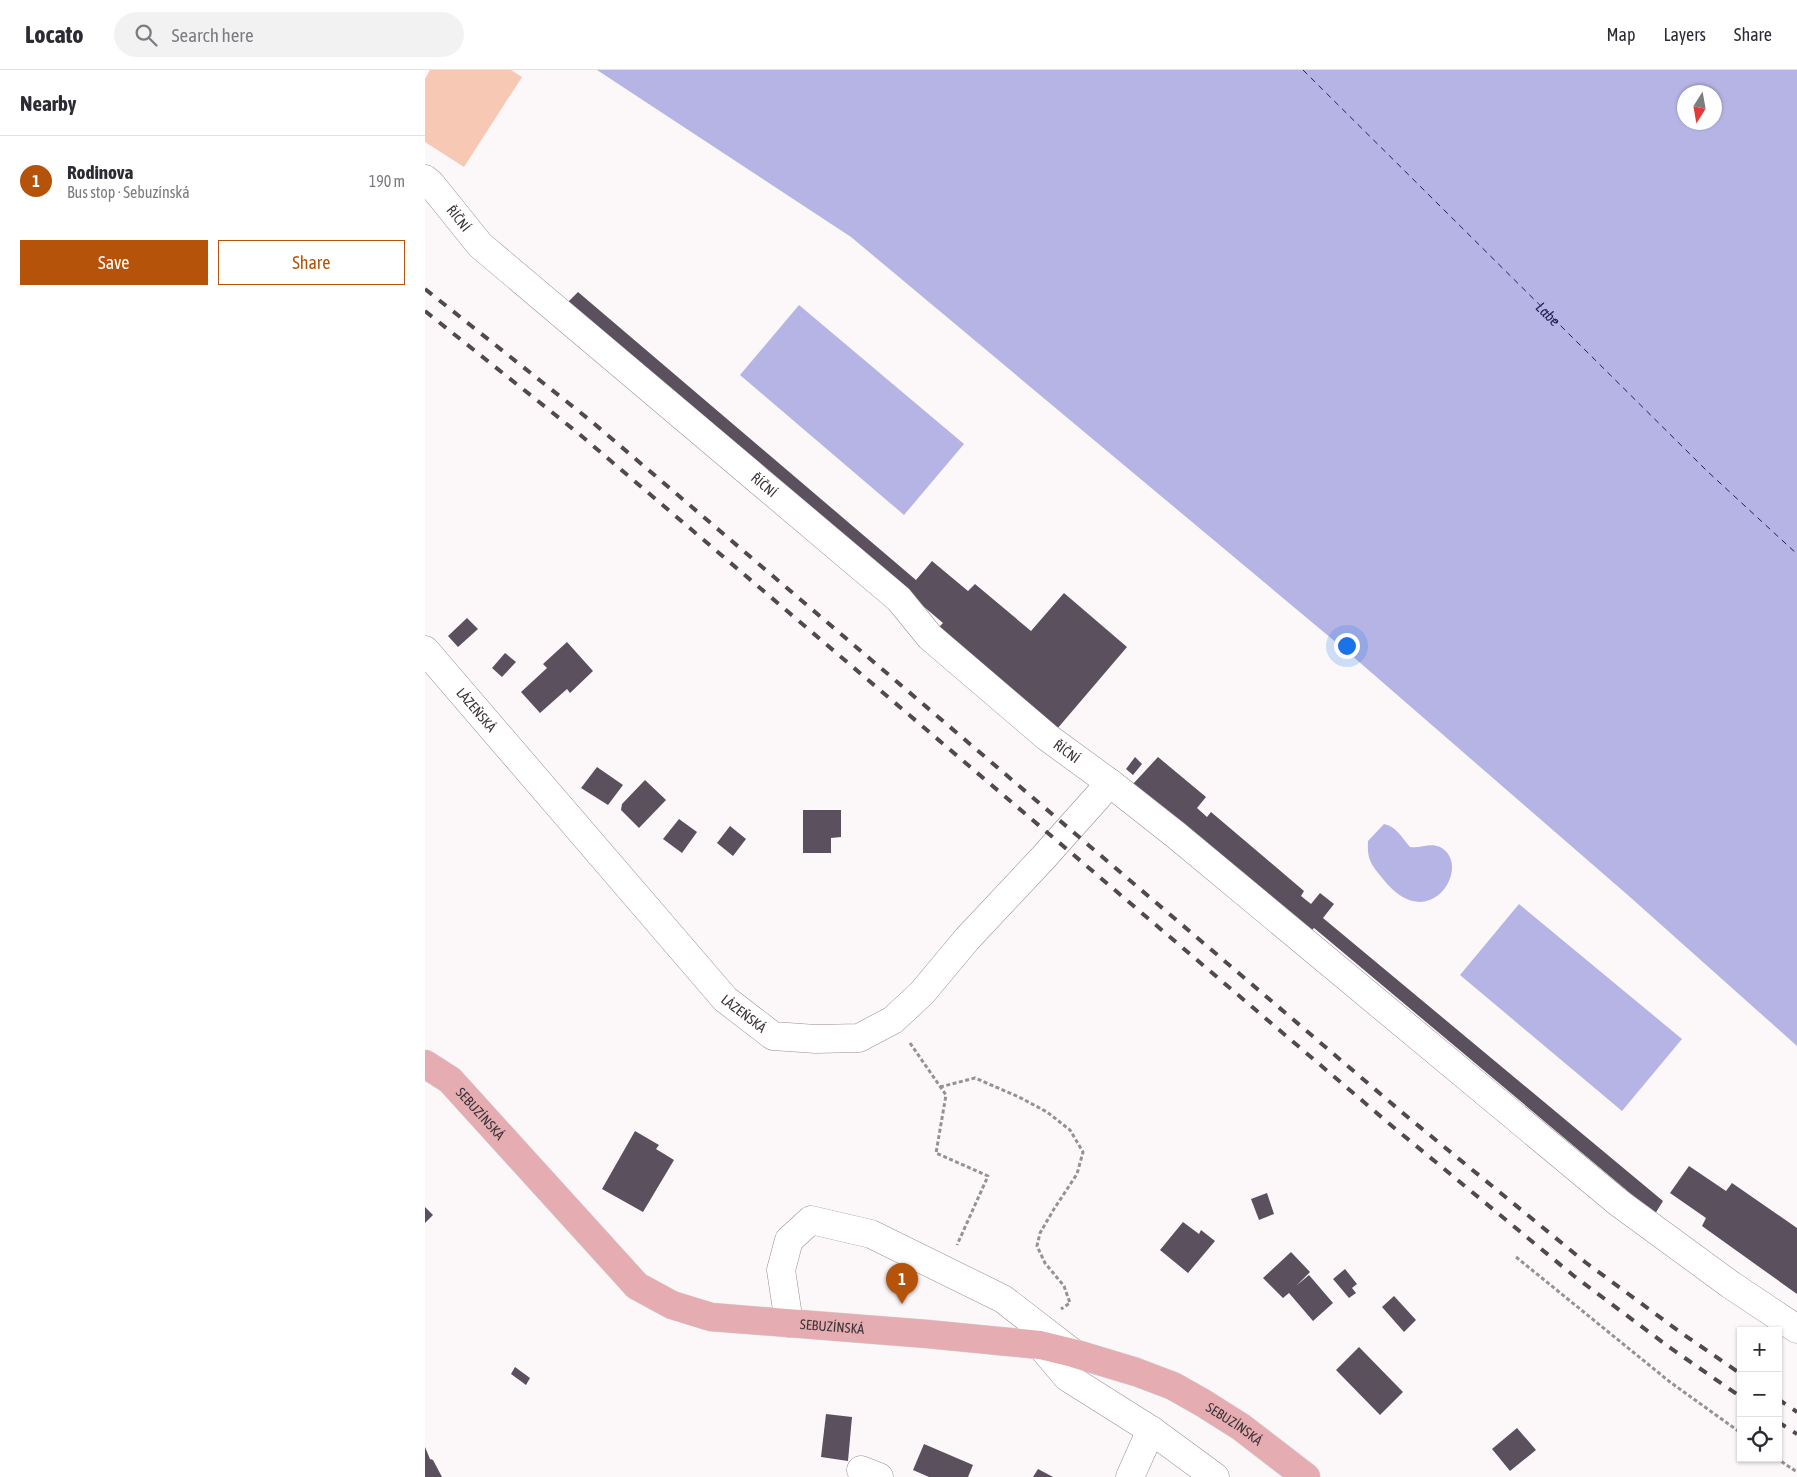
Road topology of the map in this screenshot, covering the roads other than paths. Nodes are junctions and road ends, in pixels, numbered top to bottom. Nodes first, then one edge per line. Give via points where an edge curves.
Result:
1 (425, 179) edge
2 (425, 651) edge
3 (1110, 783) junction
4 (425, 1064) edge
5 (789, 1323) junction
6 (1797, 1329) edge
7 (1038, 1334) junction
8 (1151, 1430) junction
9 (1130, 1477) edge
10 (1215, 1477) edge
11 (1305, 1477) edge

1 - 3 street, ŘÍČNÍ via 480,245 899,599 930,637 1047,737
2 - 3 street, LÁZEŇSKÁ via 725,999 773,1036 859,1038 893,1020 922,993
3 - 6 street, ŘÍČNÍ via 1619,1203
4 - 5 main road, SEBUZÍNSKÁ via 450,1080 637,1286 671,1305 711,1317
5 - 7 main road, SEBUZÍNSKÁ via 927,1334
5 - 7 street via 781,1270 789,1240 811,1220 871,1234 946,1270 1003,1299
7 - 8 street via 1067,1377
7 - 11 main road, SEBUZÍNSKÁ via 1073,1353 1173,1386 1241,1427
8 - 9 street
8 - 10 street

